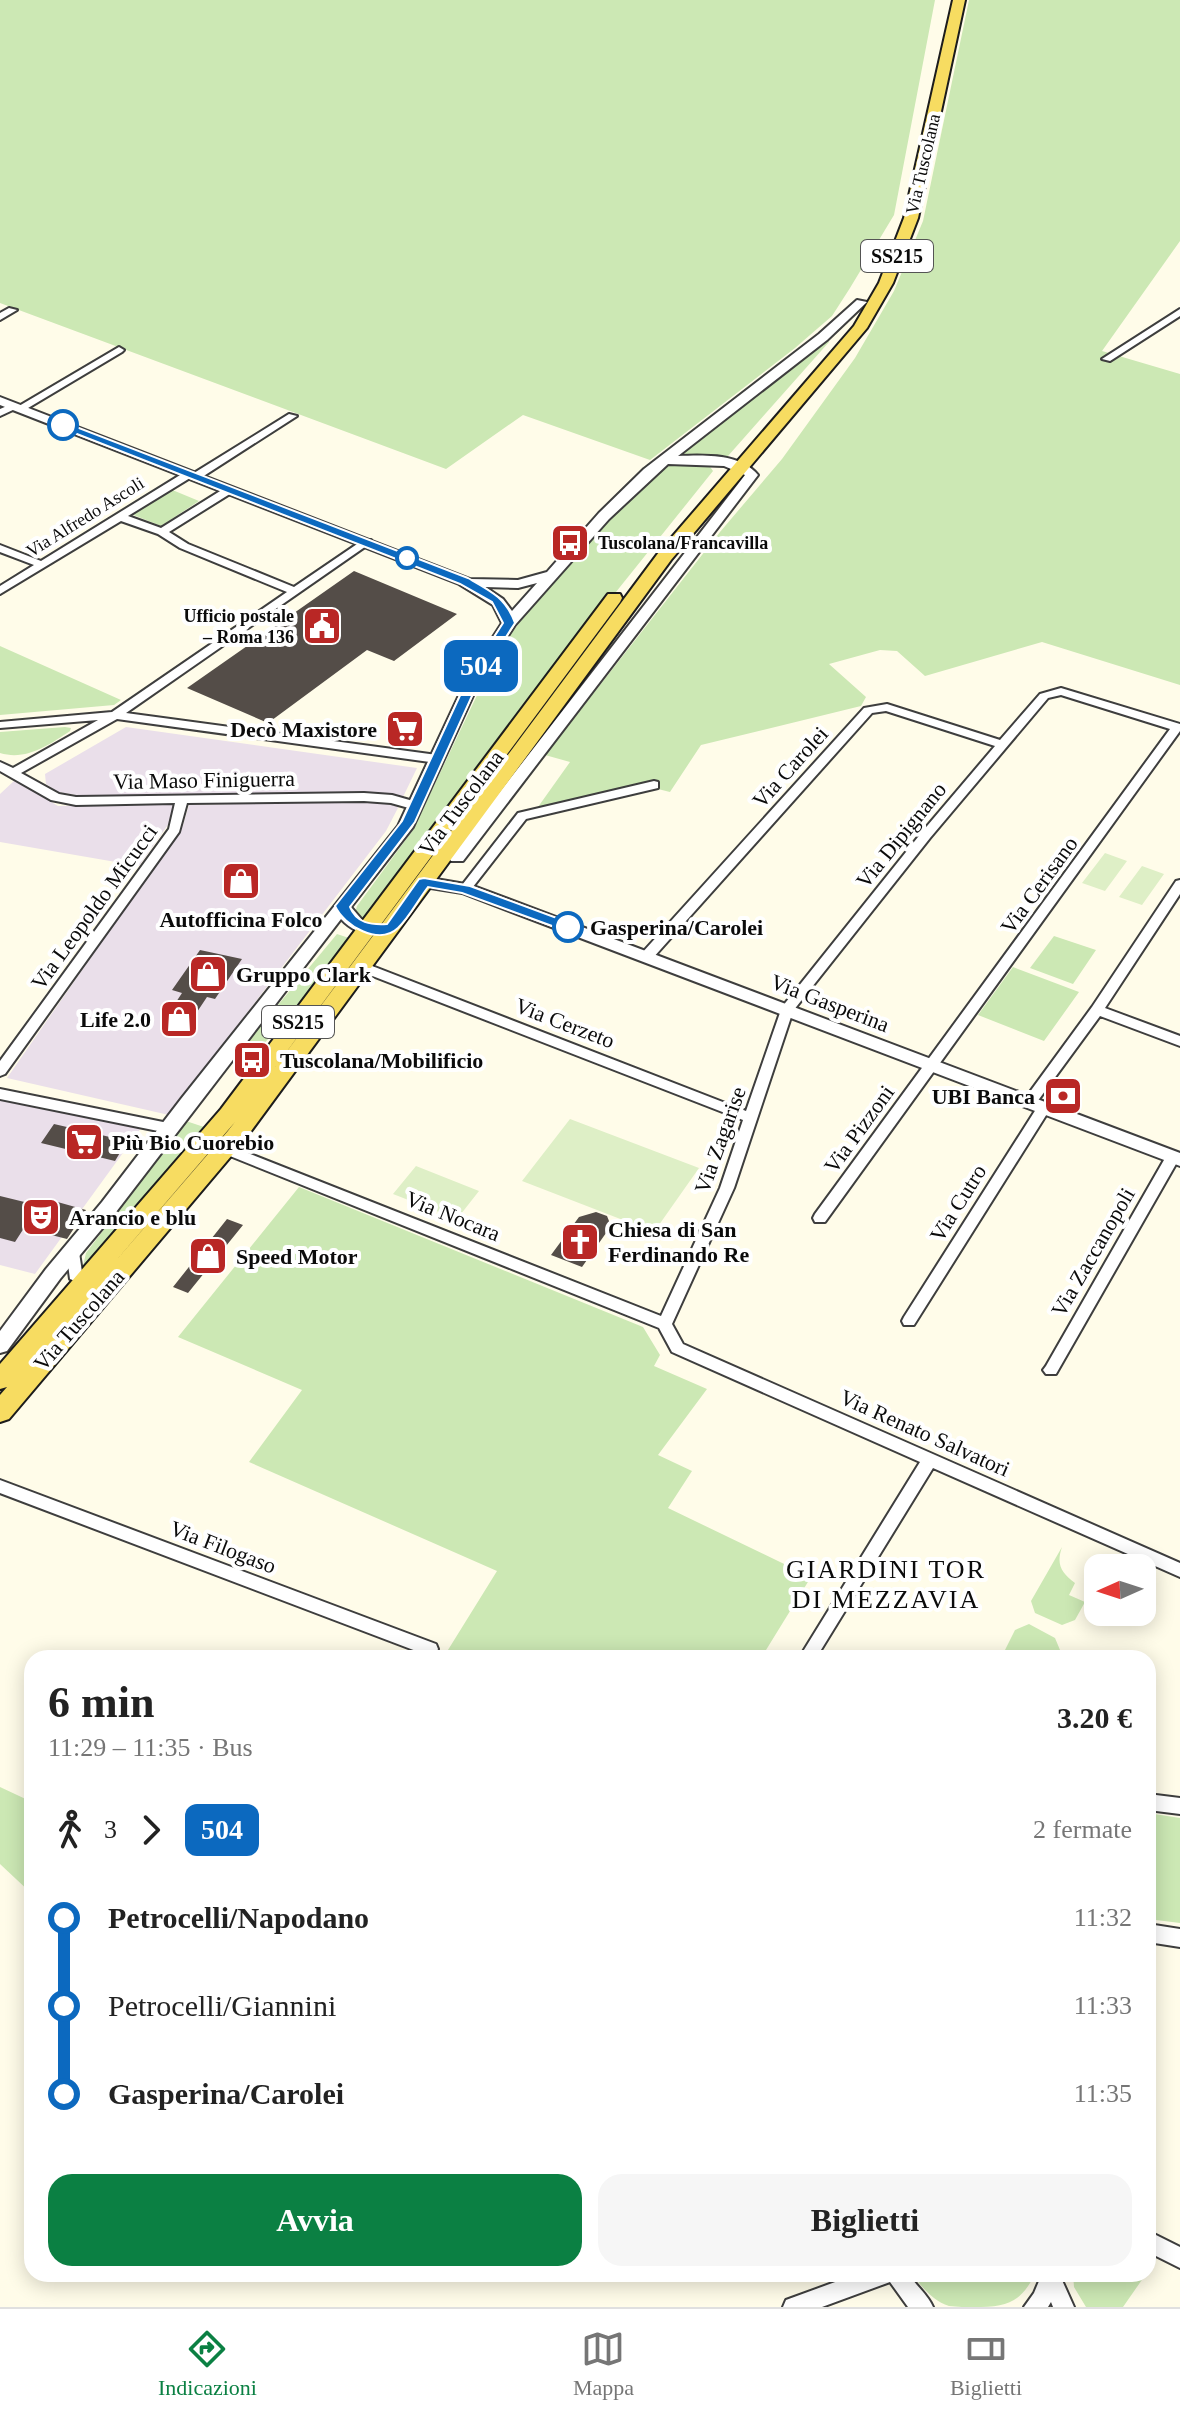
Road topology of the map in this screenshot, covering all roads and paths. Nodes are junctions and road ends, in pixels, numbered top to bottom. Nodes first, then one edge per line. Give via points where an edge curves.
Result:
1 (948, 0) edge
2 (959, 0) edge
3 (861, 302) junction
4 (12, 310) dead end
5 (1180, 312) edge
6 (0, 317) edge
7 (119, 350) dead end
8 (1107, 359) dead end
9 (11, 405) edge
10 (0, 413) edge
11 (292, 416) dead end
12 (663, 460) junction
13 (734, 464) junction
14 (192, 475) junction
15 (229, 490) junction
16 (120, 517) junction
17 (162, 532) junction
18 (367, 542) junction
19 (0, 548) edge
20 (42, 565) junction
21 (550, 575) junction
22 (464, 581) junction
23 (0, 591) edge
24 (295, 591) junction
25 (509, 623) junction
26 (616, 649) junction
27 (558, 700) junction
28 (115, 715) junction
29 (0, 725) edge
30 (1179, 728) edge
31 (1003, 745) junction
32 (437, 759) junction
33 (0, 766) edge
34 (13, 773) junction
35 (654, 785) dead end
36 (182, 801) junction
37 (481, 804) junction
38 (416, 806) junction
39 (457, 858) junction
40 (424, 882) junction
41 (1180, 884) edge
42 (465, 889) junction
43 (342, 906) junction
44 (392, 927) junction
45 (366, 929) junction
46 (647, 956) junction
47 (362, 967) junction
48 (787, 1010) junction
49 (1097, 1010) junction
50 (1180, 1041) edge
51 (933, 1065) junction
52 (0, 1071) edge
53 (0, 1094) edge
54 (1036, 1106) junction
55 (752, 1118) junction
56 (168, 1128) junction
57 (225, 1149) junction
58 (1176, 1159) edge
59 (820, 1218) dead end
60 (73, 1250) junction
61 (113, 1280) junction
62 (86, 1282) junction
63 (909, 1321) dead end
64 (665, 1324) junction
65 (0, 1346) edge
66 (1051, 1370) dead end
67 (0, 1380) edge
68 (0, 1412) edge
69 (930, 1459) junction
70 (0, 1486) edge
71 (1180, 1570) edge
72 (430, 1649) dead end
73 (812, 1650) edge
74 (1156, 1801) edge
75 (1178, 1802) edge
76 (1156, 2245) edge
77 (1180, 2258) edge
78 (863, 2282) edge
79 (902, 2282) edge
80 (1049, 2282) edge
81 (1054, 2282) edge
82 (793, 2307) edge
83 (923, 2307) edge
84 (1034, 2307) edge
85 (1064, 2307) edge

1 - 3 main road, Via Tuscolana / SS215 via 902,203
2 - 13 main road, Via Tuscolana / SS215 via 911,218 886,283 840,355
3 - 12 street, Via Tuscolana
3 - 13 main road, Via Tuscolana / SS215 via 832,346
4 - 6 street
5 - 8 street
7 - 9 street
9 - 10 street
9 - 14 street
11 - 14 street, Via Alfredo Ascoli
12 - 13 street
12 - 21 street, Via Tuscolana
13 - 26 street, Via Tuscolana via 752,476
13 - 27 main road, Via Tuscolana / SS215
13 - 45 main road, Via Tuscolana / SS215 via 620,590
14 - 15 street
14 - 16 street, Via Alfredo Ascoli
15 - 17 street
15 - 18 street
16 - 17 street
16 - 20 street, Via Alfredo Ascoli
17 - 24 street via 179,544
18 - 22 street
18 - 24 street
19 - 20 street
20 - 23 street, Via Alfredo Ascoli
21 - 22 street via 518,584
21 - 25 street, Via Tuscolana
22 - 25 street via 496,599
24 - 28 street
25 - 32 street, Via Tuscolana via 475,676
26 - 27 street
26 - 39 street, Via Tuscolana
27 - 37 main road, Via Tuscolana / SS215
28 - 29 street
28 - 32 street
28 - 34 street
30 - 31 street, Via Dipignano via 1053,691
30 - 51 street, Via Cerisano
31 - 46 street, Via Carolei via 890,708 868,710
31 - 48 street, Via Dipignano
32 - 38 street, Via Tuscolana
33 - 34 street, Via Maso Finiguerra
34 - 36 street, Via Maso Finiguerra via 68,800
35 - 42 street via 522,816
36 - 38 street, Via Maso Finiguerra via 368,797
36 - 52 street, Via Leopoldo Micucci via 175,829
37 - 39 street
37 - 40 main road, Via Tuscolana / SS215
38 - 43 street, Via Tuscolana
39 - 42 street via 453,876
40 - 42 street, Via Gasperina
40 - 44 main road, Via Tuscolana / SS215
41 - 49 street
42 - 46 street, Via Gasperina
43 - 45 street via 350,920
43 - 56 street, Via Tuscolana
44 - 45 street
44 - 47 main road, Via Tuscolana / SS215
45 - 62 main road, Via Tuscolana / SS215 via 210,1138
46 - 48 street, Via Gasperina
47 - 55 street, Via Cerzeto
47 - 57 main road, Via Tuscolana / SS215
48 - 51 street, Via Gasperina
48 - 55 street, Via Zagarise
49 - 50 street
49 - 54 street
51 - 54 street, Via Gasperina
51 - 59 street, Via Pizzoni
53 - 56 street
54 - 58 street, Via Gasperina
54 - 63 street, Via Cutro
55 - 64 street, Via Zagarise via 727,1188
56 - 60 street, Via Tuscolana
57 - 61 main road, Via Tuscolana / SS215
57 - 64 street, Via Nocara
58 - 66 street, Via Zaccanopoli
60 - 62 street via 74,1273
60 - 65 street, Via Tuscolana
61 - 62 street
61 - 68 main road, Via Tuscolana / SS215
62 - 67 main road, Via Tuscolana / SS215
64 - 69 street, Via Renato Salvatori via 677,1348
69 - 71 street, Via Renato Salvatori
69 - 73 street
70 - 72 street, Via Filogaso
74 - 75 street
76 - 77 street
78 - 82 street
79 - 83 street
80 - 84 street
81 - 85 street

